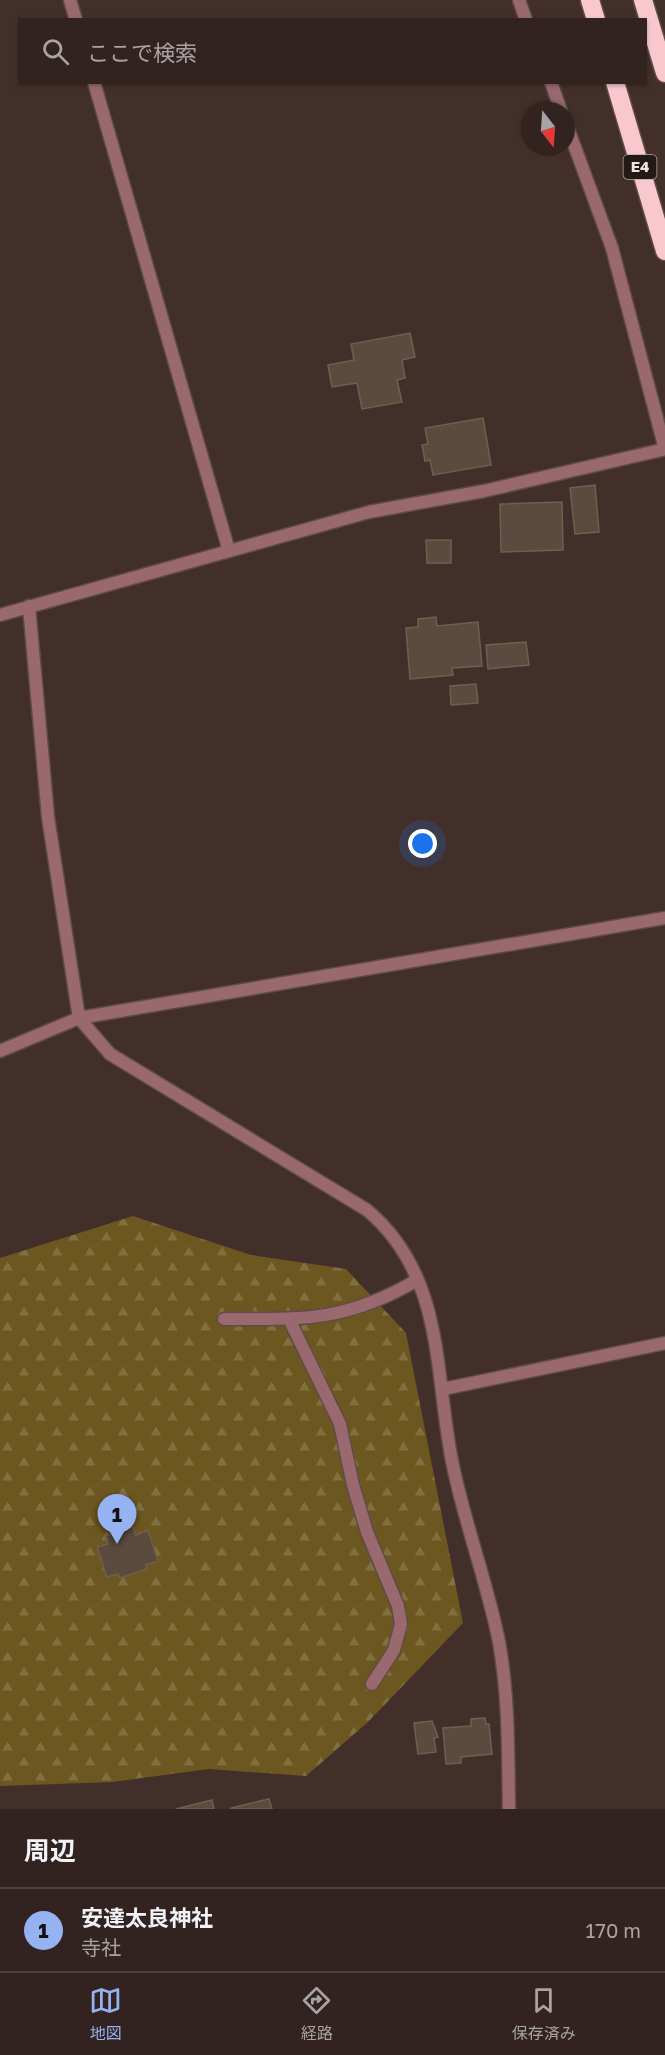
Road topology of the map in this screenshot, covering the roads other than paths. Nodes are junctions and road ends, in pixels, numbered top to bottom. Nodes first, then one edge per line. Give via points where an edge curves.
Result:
1 (70, 0) edge
2 (519, 0) edge
3 (590, 0) edge
4 (643, 0) edge
5 (75, 18) edge
6 (525, 18) edge
7 (595, 18) edge
8 (665, 73) edge
9 (95, 84) edge
10 (551, 84) edge
11 (616, 84) edge
12 (558, 102) edge
13 (575, 147) edge
14 (665, 250) edge
15 (665, 449) edge
16 (229, 551) junction
17 (29, 606) junction
18 (0, 615) edge
19 (665, 918) edge
20 (79, 1018) junction
21 (0, 1051) edge
22 (417, 1280) junction
23 (224, 1319) dead end
24 (289, 1319) junction
25 (665, 1343) edge
26 (443, 1389) junction
27 (372, 1684) dead end
28 (510, 1809) edge

1 - 5 street
2 - 6 street
3 - 7 highway
4 - 8 highway
9 - 16 street
10 - 12 street
11 - 14 highway, E4
13 - 15 street via 612,248
15 - 16 street via 484,491 369,512
16 - 17 street
17 - 18 street
17 - 20 street via 48,817
19 - 20 street
20 - 21 street
20 - 22 street via 110,1054 367,1210 389,1229
22 - 24 street via 353,1311
22 - 26 street via 431,1318
23 - 24 street
24 - 27 street via 340,1424 367,1532 398,1606 401,1624 394,1650
25 - 26 street
26 - 28 street via 452,1461 503,1664

